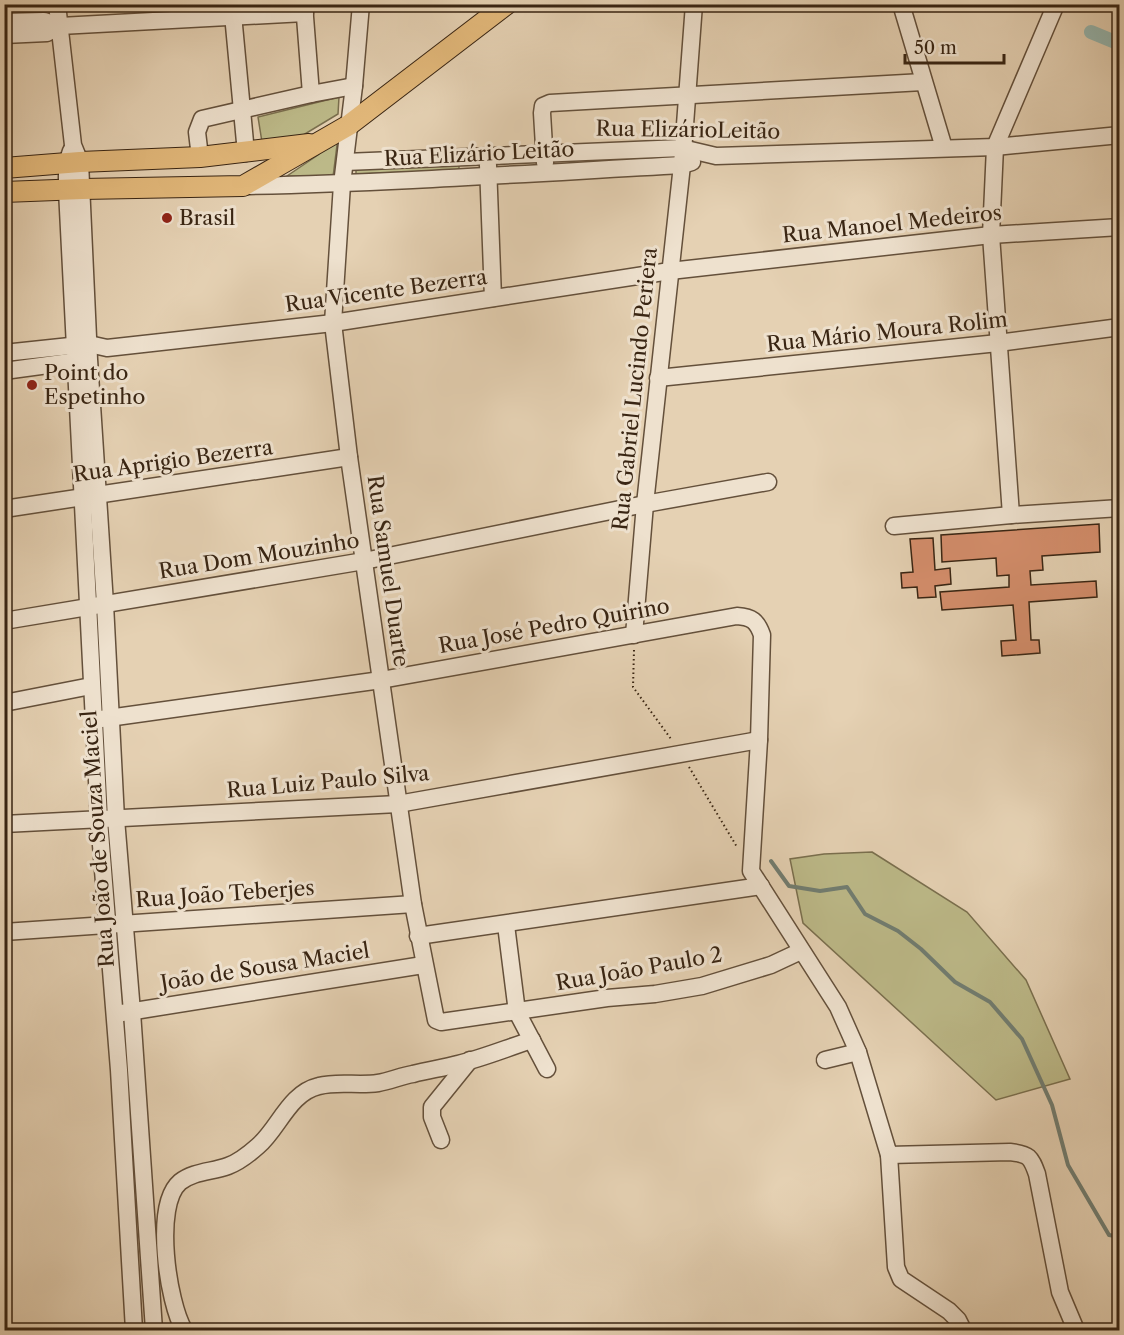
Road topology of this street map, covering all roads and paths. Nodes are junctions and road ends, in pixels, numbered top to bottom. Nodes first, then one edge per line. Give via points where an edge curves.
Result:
1 (57, 4) edge
2 (361, 4) edge
3 (507, 4) edge
4 (694, 4) edge
5 (901, 4) edge
6 (1056, 4) edge
7 (305, 9) edge
8 (233, 11) edge
9 (4, 22) edge
10 (60, 26) junction
11 (4, 35) edge
12 (923, 82) junction
13 (354, 86) junction
14 (311, 94) junction
15 (687, 96) junction
16 (241, 110) junction
17 (349, 125) junction
18 (1118, 134) edge
19 (315, 143) junction
20 (995, 147) junction
21 (682, 148) junction
22 (944, 148) junction
23 (246, 153) junction
24 (544, 153) junction
25 (488, 155) junction
26 (716, 156) junction
27 (73, 157) junction
28 (200, 157) junction
29 (345, 162) junction
30 (681, 165) junction
31 (4, 168) edge
32 (545, 173) junction
33 (488, 177) junction
34 (342, 184) junction
35 (243, 186) junction
36 (75, 189) junction
37 (4, 192) edge
38 (1119, 227) edge
39 (991, 235) junction
40 (670, 271) junction
41 (493, 298) junction
42 (333, 323) junction
43 (1119, 327) edge
44 (998, 343) junction
45 (82, 352) junction
46 (4, 353) edge
47 (4, 371) edge
48 (658, 378) junction
49 (349, 457) junction
50 (768, 482) dead end
51 (90, 496) junction
52 (645, 504) junction
53 (1119, 508) edge
54 (4, 509) edge
55 (1011, 515) junction
56 (894, 526) dead end
57 (364, 561) junction
58 (105, 604) junction
59 (88, 606) junction
60 (4, 621) edge
61 (634, 635) junction
62 (381, 680) junction
63 (92, 686) junction
64 (4, 703) edge
65 (111, 717) junction
66 (94, 720) junction
67 (759, 740) junction
68 (398, 804) junction
69 (116, 819) junction
70 (99, 820) junction
71 (4, 824) edge
72 (761, 886) junction
73 (413, 904) junction
74 (125, 924) junction
75 (108, 925) junction
76 (506, 925) junction
77 (4, 932) edge
78 (418, 936) junction
79 (801, 951) junction
80 (423, 965) junction
81 (132, 1012) junction
82 (517, 1012) junction
83 (115, 1015) junction
84 (435, 1020) joint
85 (532, 1041) junction
86 (858, 1052) junction
87 (470, 1060) junction
88 (825, 1060) dead end
89 (547, 1070) dead end
90 (441, 1140) dead end
91 (890, 1155) junction
92 (134, 1330) edge
93 (154, 1330) edge
94 (184, 1330) edge
95 (963, 1330) edge
96 (1076, 1330) edge

1 - 10 street, Rua João de Souza Maciel
2 - 13 street, Rua Samuel Duarte
3 - 17 main road
4 - 15 street, Rua Gabriel Lucindo Periera
5 - 12 street
6 - 20 street
7 - 8 street
7 - 14 street
8 - 10 street
8 - 16 street
9 - 10 street via 44,21
10 - 11 street via 47,33
10 - 27 street, Rua João de Souza Maciel
12 - 15 street
12 - 22 street
13 - 14 street
13 - 17 street, Rua Samuel Duarte
14 - 16 street
15 - 21 street, Rua Gabriel Lucindo Periera
15 - 24 street via 550,103 543,106
16 - 23 street
16 - 28 street via 202,119 197,132
17 - 19 main road
17 - 29 street, Rua Samuel Duarte
18 - 20 street, Rua ElizárioLeitão
19 - 23 main road
19 - 35 main road
20 - 22 street, Rua ElizárioLeitão
20 - 39 street
21 - 24 street, Rua ElizárioLeitão
21 - 26 street, Rua ElizárioLeitão
21 - 30 street, Rua Gabriel Lucindo Periera
22 - 26 street, Rua ElizárioLeitão
23 - 28 main road
24 - 25 street, Rua ElizárioLeitão
24 - 32 street
25 - 29 street, Rua ElizárioLeitão
25 - 33 street
26 - 30 street, Rua Elizário Leitão
27 - 28 main road
27 - 31 main road
27 - 36 street, Rua João de Souza Maciel
29 - 34 street, Rua Samuel Duarte
30 - 32 street, Rua Elizário Leitão
30 - 40 street, Rua Gabriel Lucindo Periera
32 - 33 street, Rua Elizário Leitão
33 - 34 street, Rua Elizário Leitão
33 - 41 street
34 - 35 street, Rua Elizário Leitão
34 - 42 street, Rua Samuel Duarte
35 - 36 main road
36 - 37 main road
36 - 45 street, Rua João de Souza Maciel
38 - 39 street, Rua Manoel Medeiros
39 - 40 street, Rua Manoel Medeiros
39 - 44 street
40 - 41 street, Rua Vicente Bezerra
40 - 48 street, Rua Gabriel Lucindo Periera
41 - 42 street, Rua Vicente Bezerra
42 - 45 street, Rua Vicente Bezerra
42 - 49 street, Rua Samuel Duarte
43 - 44 street, Rua Mário Moura Rolim
44 - 48 street, Rua Mário Moura Rolim
44 - 55 street
45 - 46 street, Rua Vicente Bezerra
45 - 47 street, Rua Vicente Bezerra
45 - 51 street, Rua João de Souza Maciel
48 - 52 street, Rua Gabriel Lucindo Periera
49 - 51 street, Rua Aprigio Bezerra
49 - 57 street, Rua Samuel Duarte
50 - 52 street, Rua Dom Mouzinho
51 - 54 street, Rua Aprigio Bezerra
51 - 58 street, Rua João de Souza Maciel
51 - 59 street, Rua João de Souza Maciel
52 - 57 street, Rua Dom Mouzinho
52 - 61 street, Rua Gabriel Lucindo Periera
53 - 55 street
55 - 56 street
57 - 58 street, Rua Dom Mouzinho
57 - 62 street, Rua Samuel Duarte
58 - 59 street, Rua Dom Mouzinho
58 - 65 street, Rua João de Souza Maciel
59 - 60 street, Rua Dom Mouzinho
59 - 63 street, Rua João de Souza Maciel
61 - 62 street, Rua José Pedro Quirino
61 - 67 street, Rua José Pedro Quirino via 736,616 749,617 758,624 762,635
62 - 65 street, Rua José Pedro Quirino
62 - 68 street, Rua Samuel Duarte
63 - 64 street
63 - 66 street, Rua João de Souza Maciel
65 - 66 street, Rua José Pedro Quirino
65 - 69 street, Rua João de Souza Maciel
66 - 70 street, Rua João de Souza Maciel
67 - 68 street, Rua Luiz Paulo Silva
67 - 72 street via 751,871
68 - 69 street, Rua Luiz Paulo Silva
68 - 73 street, Rua Samuel Duarte
69 - 70 street, Rua Luiz Paulo Silva
69 - 74 street, Rua João de Souza Maciel
70 - 71 street, Rua Luiz Paulo Silva
70 - 75 street, Rua João de Souza Maciel
72 - 76 street
72 - 79 street
73 - 74 street, Rua João Teberjes
73 - 78 street, Rua Samuel Duarte
74 - 75 street, Rua João Teberjes
74 - 81 street, Rua João de Souza Maciel
75 - 77 street, Rua João Teberjes
75 - 83 street, Rua João de Souza Maciel
76 - 78 street
76 - 82 street
78 - 80 street, Rua Samuel Duarte
79 - 82 street, Rua João Paulo 2 via 771,965 702,986
79 - 86 street via 838,1007
80 - 81 street, João de Sousa Maciel
80 - 84 street, Rua Samuel Duarte
81 - 83 street, João de Sousa Maciel
81 - 93 street, Rua João de Souza Maciel
82 - 84 street, Rua João Paulo 2
82 - 85 street
83 - 92 street, Rua João de Souza Maciel
85 - 87 street
85 - 89 street
86 - 88 street
86 - 91 street
87 - 90 street via 432,1107
87 - 94 street via 379,1083 310,1089 285,1111 261,1144 242,1159 194,1174 179,1183 168,1206 166,1259 176,1312
91 - 95 street via 896,1267 901,1280 949,1311
91 - 96 street via 1010,1152 1028,1156 1037,1174 1059,1292

